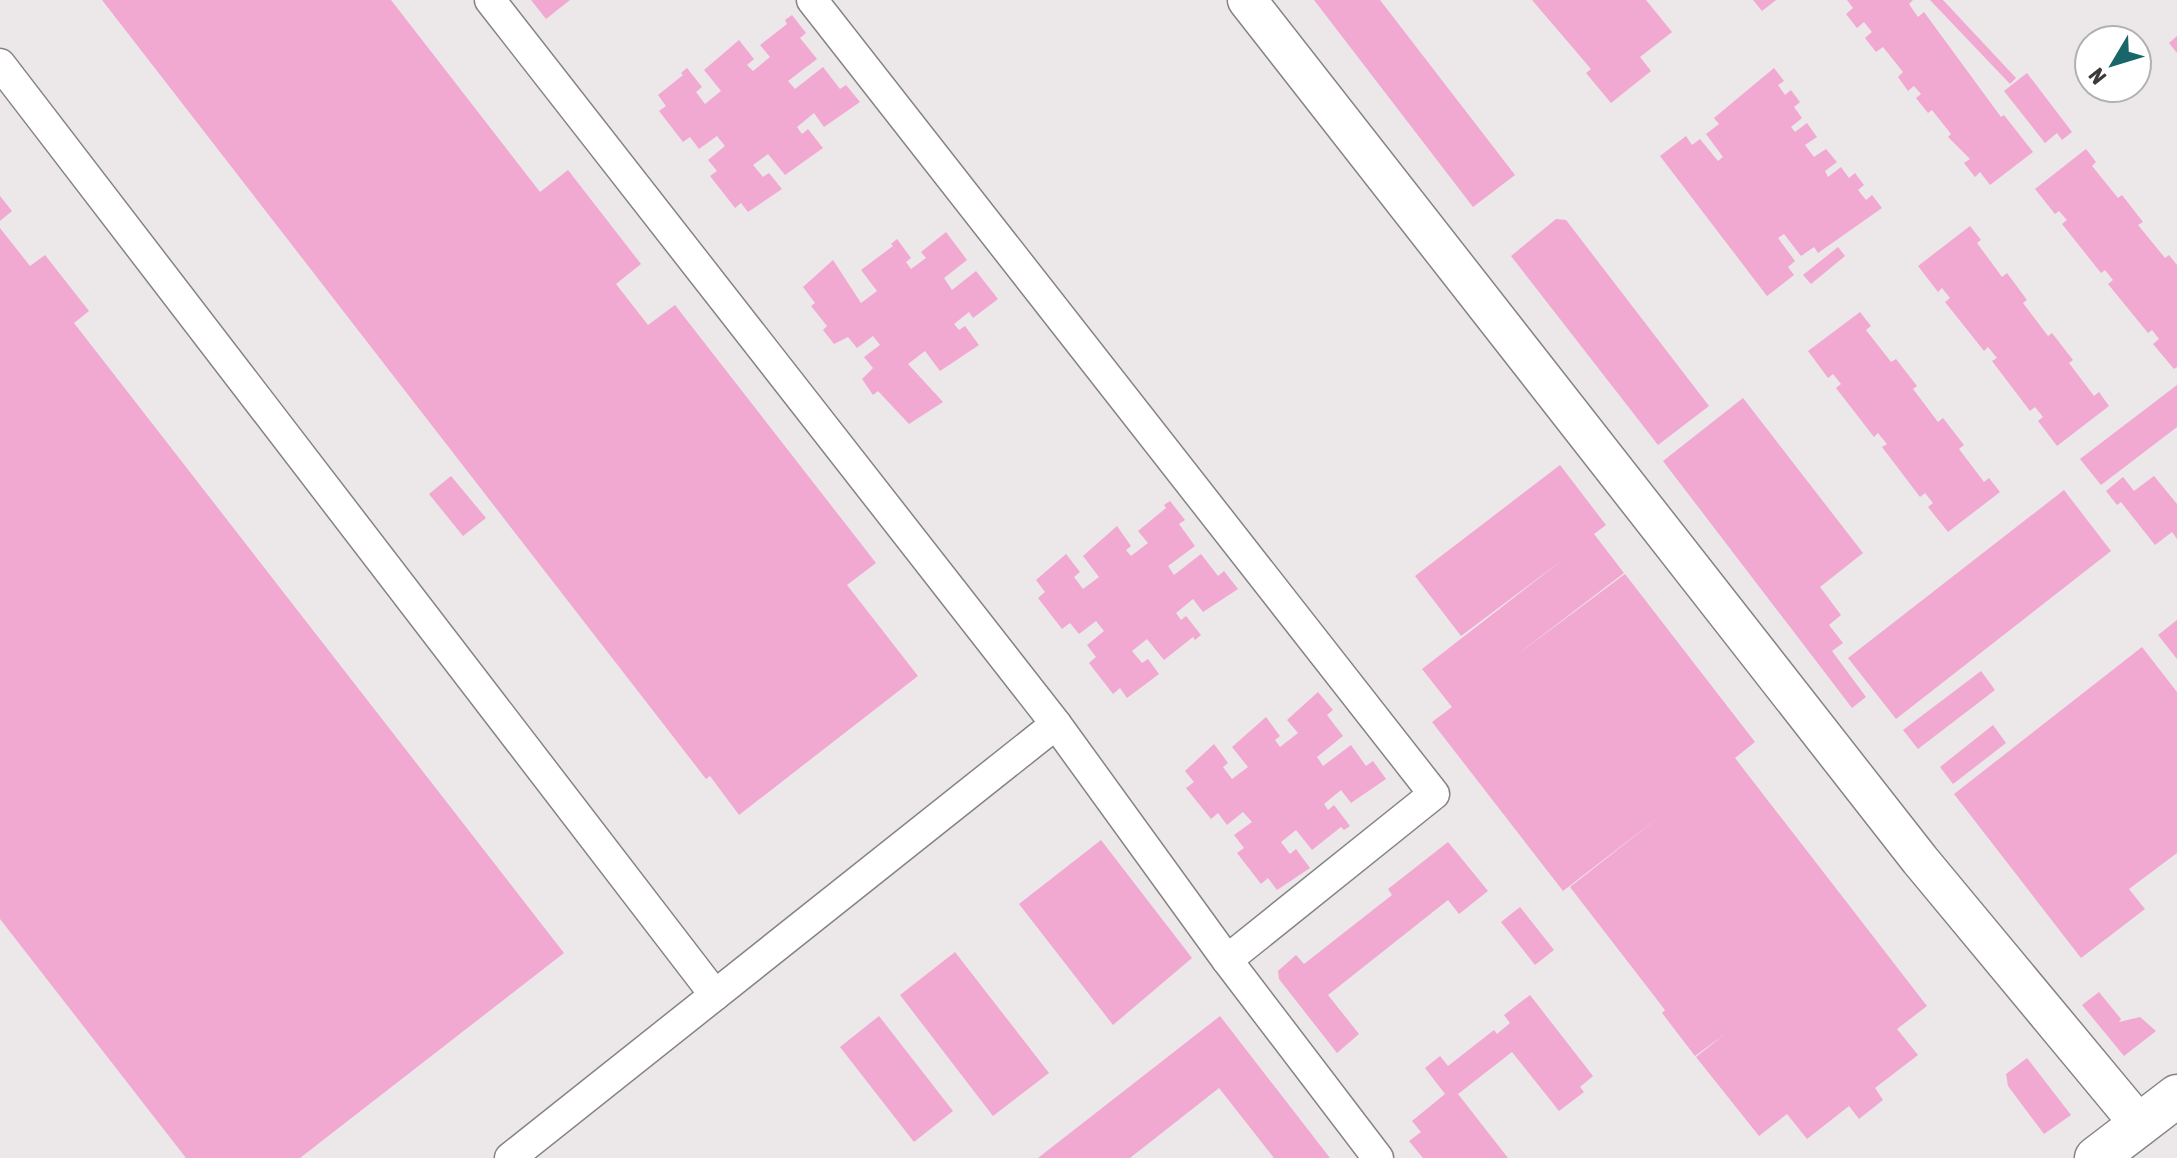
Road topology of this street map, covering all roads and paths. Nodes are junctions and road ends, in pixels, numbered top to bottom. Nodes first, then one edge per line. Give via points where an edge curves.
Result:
1 (490, 0) edge
2 (812, 0) edge
3 (1247, 0) edge
4 (0, 64) edge
5 (1056, 724) junction
6 (1227, 960) junction
7 (715, 995) junction
8 (2177, 1096) edge
9 (2140, 1125) junction
10 (510, 1158) edge
11 (1378, 1158) edge
12 (2096, 1158) edge

1 - 5 street
2 - 6 street via 1434,794
3 - 9 street via 1920,860
4 - 7 street
5 - 6 street
5 - 7 street
6 - 11 street
7 - 10 street
8 - 9 main road
9 - 12 main road

